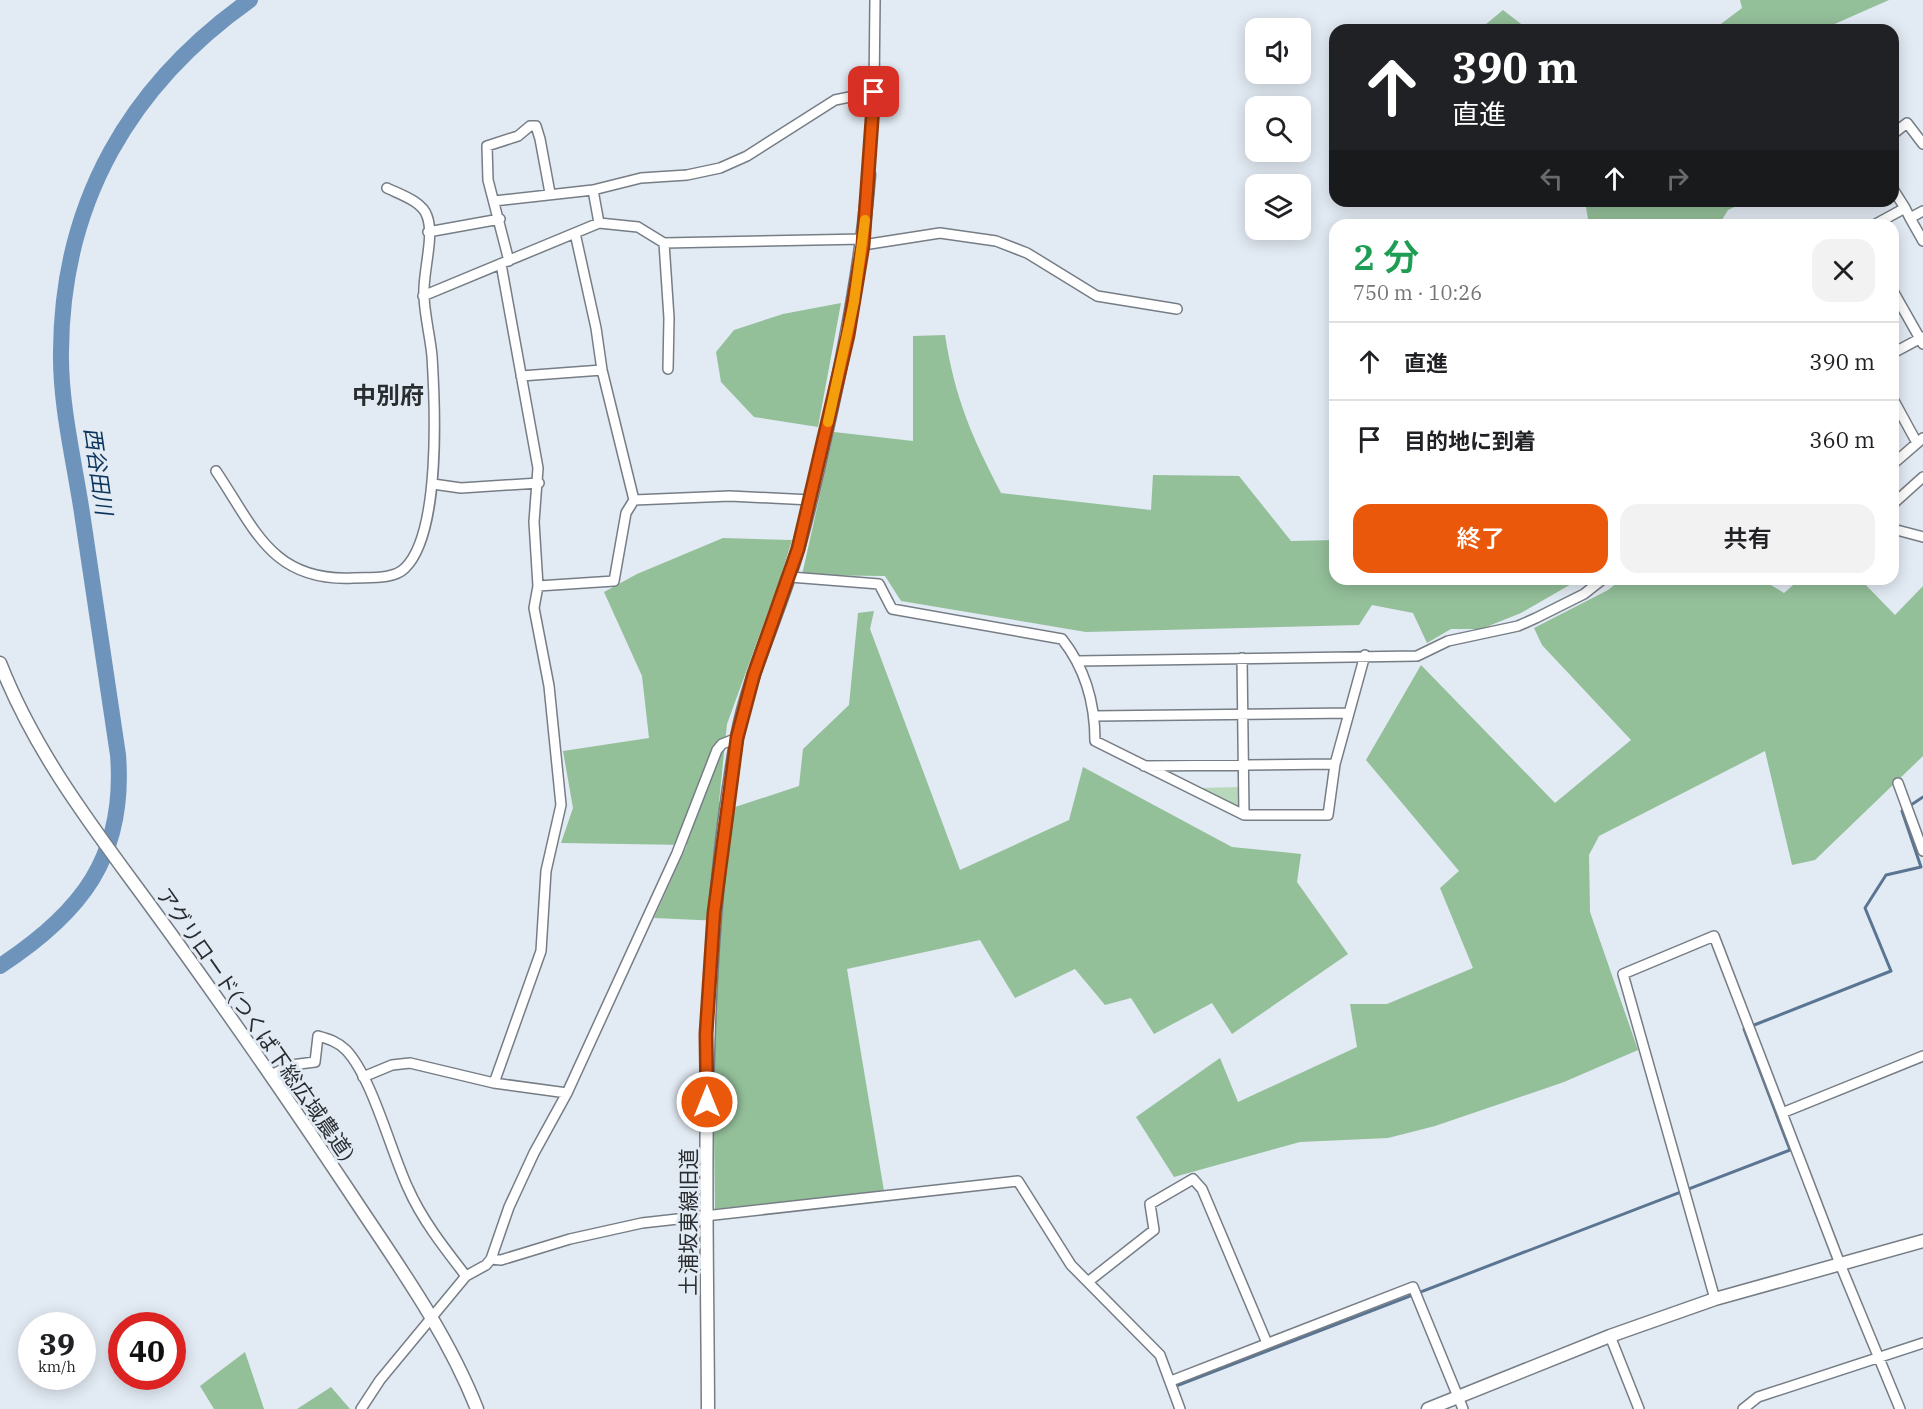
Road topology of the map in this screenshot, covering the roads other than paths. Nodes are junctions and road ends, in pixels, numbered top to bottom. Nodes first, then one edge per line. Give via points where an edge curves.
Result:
1 (875, 0) edge
2 (874, 92) junction
3 (1899, 129) edge
4 (1923, 144) edge
5 (869, 175) joint
6 (387, 188) dead end
7 (593, 190) junction
8 (550, 193) junction
9 (1899, 198) edge
10 (494, 201) junction
11 (1905, 208) junction
12 (1923, 211) edge
13 (1910, 218) junction
14 (500, 219) junction
15 (1885, 219) edge
16 (599, 223) junction
17 (428, 232) junction
18 (575, 233) junction
19 (1923, 241) edge
20 (863, 242) junction
21 (664, 243) junction
22 (505, 263) junction
23 (423, 296) junction
24 (1899, 301) edge
25 (1177, 309) dead end
26 (1922, 340) edge
27 (1899, 351) edge
28 (602, 369) junction
29 (668, 369) dead end
30 (521, 376) junction
31 (1899, 408) edge
32 (1920, 441) edge
33 (1899, 459) edge
34 (216, 471) dead end
35 (1923, 477) edge
36 (538, 483) junction
37 (433, 484) junction
38 (1899, 499) edge
39 (634, 500) junction
40 (811, 500) junction
41 (1899, 531) edge
42 (1923, 537) edge
43 (790, 577) junction
44 (1595, 585) edge
45 (538, 586) junction
46 (1365, 655) junction
47 (1242, 658) junction
48 (1077, 660) junction
49 (0, 663) edge
50 (1243, 713) junction
51 (1350, 713) junction
52 (1094, 716) junction
53 (737, 738) junction
54 (1244, 764) junction
55 (1335, 764) junction
56 (1142, 766) junction
57 (1898, 783) dead end
58 (1244, 815) junction
59 (1923, 850) edge
60 (1923, 1056) edge
61 (271, 1075) junction
62 (363, 1077) junction
63 (494, 1083) junction
64 (567, 1093) junction
65 (1782, 1113) junction
66 (707, 1216) junction
67 (1923, 1240) edge
68 (491, 1259) junction
69 (1839, 1264) junction
70 (466, 1276) junction
71 (1089, 1281) junction
72 (1715, 1299) junction
73 (431, 1319) junction
74 (1610, 1336) junction
75 (1267, 1343) junction
76 (1923, 1343) edge
77 (1877, 1358) junction
78 (1170, 1381) junction
79 (1460, 1403) edge
80 (1745, 1408) edge
81 (361, 1409) edge
82 (477, 1409) edge
83 (708, 1409) edge
84 (1180, 1409) edge
85 (1428, 1409) edge
86 (1639, 1409) edge
87 (1900, 1409) edge

1 - 2 street
2 - 5 street
2 - 7 street via 835,100 747,156 720,168 641,178
3 - 4 street via 1907,123
5 - 20 street, 土浦坂東線旧道
6 - 17 street via 424,210
7 - 8 street
7 - 16 street
8 - 10 street
8 - 10 street via 540,139 536,126 530,126 518,136 487,146 488,180
9 - 11 street
10 - 14 street
11 - 13 street
11 - 15 street
12 - 13 street
13 - 19 street
14 - 17 street
14 - 22 street
16 - 18 street
16 - 21 street via 638,227
17 - 23 street
18 - 22 street
18 - 28 street
20 - 21 street
20 - 25 street via 940,232 996,242 1027,253 1097,296
20 - 40 street, 土浦坂東線旧道 via 848,335
21 - 29 street
22 - 23 street
22 - 30 street
23 - 37 street via 432,356
24 - 26 street
26 - 27 street
28 - 30 street
28 - 39 street
30 - 36 street
31 - 32 street
32 - 33 street
34 - 37 street via 272,555 297,570 332,579 390,576 405,569 426,526
35 - 38 street
36 - 37 street via 461,488
36 - 45 street via 533,543
39 - 40 street via 730,496
39 - 45 street via 626,513 614,581
40 - 43 street, 土浦坂東線旧道
41 - 42 street
43 - 48 street via 879,584 892,609 1057,637
43 - 53 street, 土浦坂東線旧道 via 754,674
44 - 46 street via 1518,626 1448,641 1417,656
45 - 63 street via 534,608 549,686 561,805 546,871 541,951
46 - 47 street
46 - 51 street
47 - 48 street
47 - 50 street
48 - 52 street via 1093,700
49 - 61 street, アグリロード(つくば下総広域農道) via 40,749
50 - 51 street
50 - 52 street
50 - 54 street
51 - 55 street
52 - 56 street via 1095,741
53 - 64 street via 717,750 677,853
53 - 66 street, 土浦坂東線旧道 via 714,913 706,1034
54 - 55 street
54 - 56 street
54 - 58 street
55 - 58 street via 1328,815
56 - 58 street
57 - 59 street
60 - 65 street
61 - 62 street via 291,1065 315,1062 318,1036 347,1051
61 - 73 street, アグリロード(つくば下総広域農道)
62 - 63 street via 392,1065 410,1063
62 - 70 street via 408,1190
63 - 64 street
64 - 68 street via 509,1207
65 - 69 street
65 - 72 street via 1714,936 1623,974
66 - 68 street via 642,1223 501,1260
66 - 71 street via 1018,1181 1071,1265
66 - 83 street, 土浦坂東線旧道
67 - 69 street
68 - 70 street
69 - 72 street
69 - 77 street
70 - 73 street
71 - 75 street via 1154,1230 1150,1204 1193,1179 1202,1189
71 - 78 street via 1160,1354
72 - 74 street
73 - 81 street
73 - 82 street, アグリロード(つくば下総広域農道)
74 - 79 street
74 - 86 street
75 - 78 street
75 - 79 street via 1413,1287
76 - 77 street
77 - 80 street via 1758,1397
77 - 87 street
78 - 84 street
79 - 85 street

